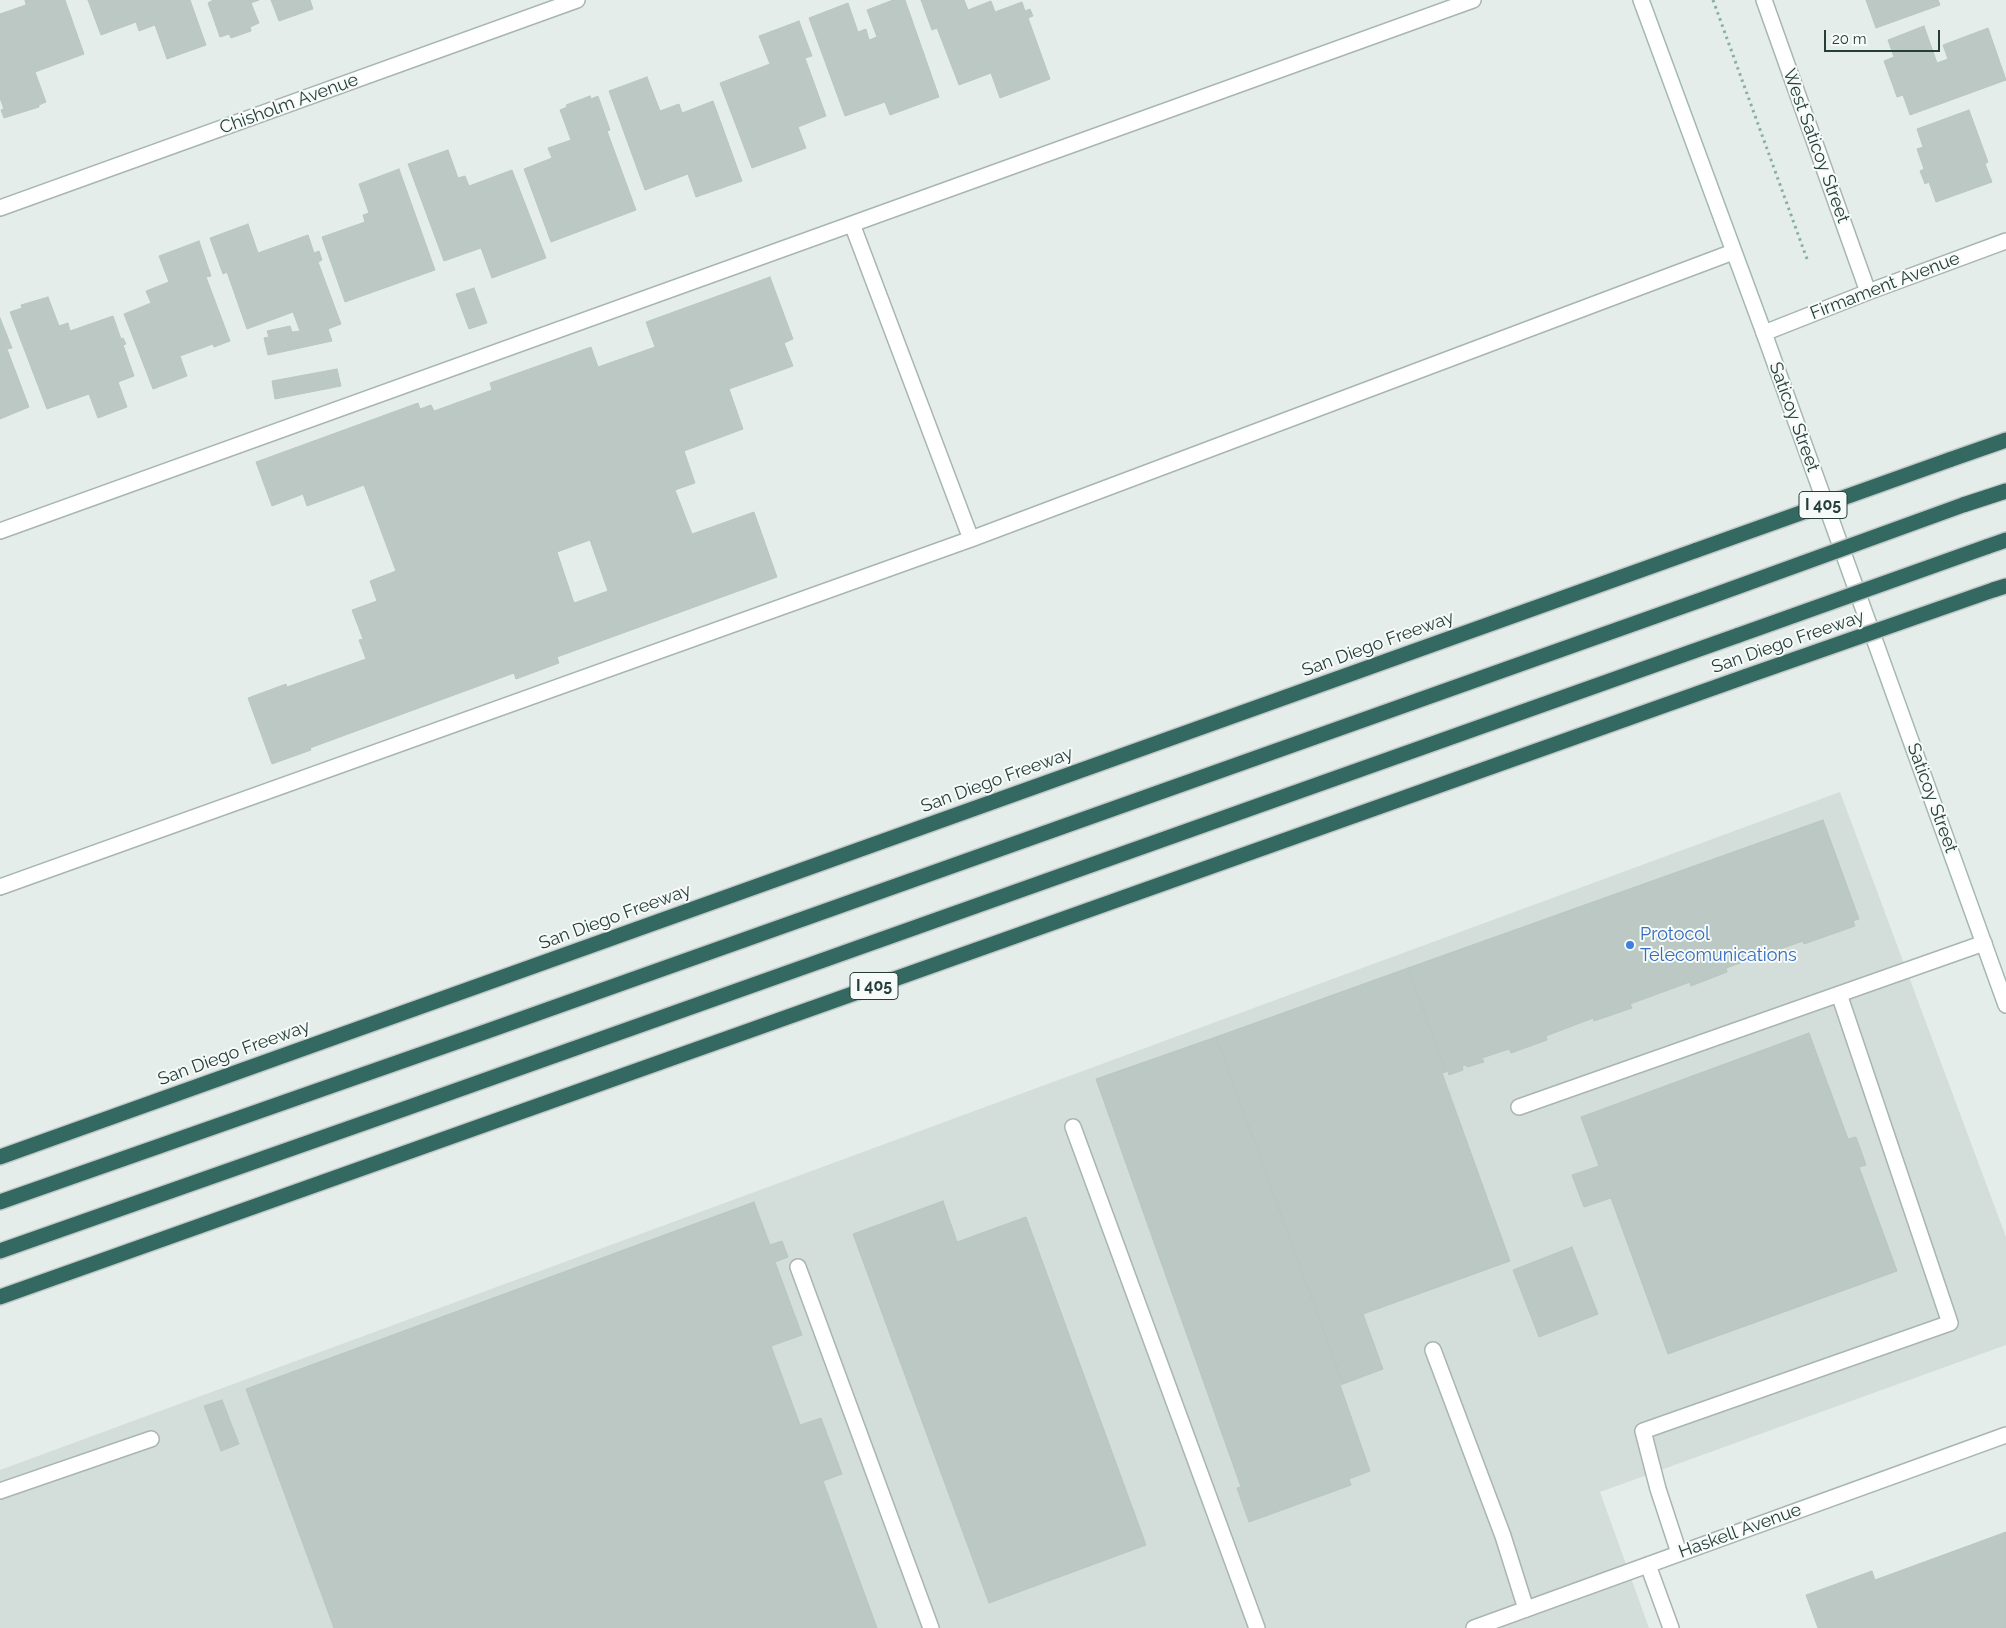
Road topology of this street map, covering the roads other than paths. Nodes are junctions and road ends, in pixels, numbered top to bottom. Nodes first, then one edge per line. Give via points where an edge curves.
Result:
1 (577, 0) edge
2 (1473, 0) edge
3 (1641, 0) edge
4 (1764, 0) edge
5 (0, 208) edge
6 (852, 224) junction
7 (2006, 241) edge
8 (1733, 252) junction
9 (1868, 292) junction
10 (1764, 333) junction
11 (2006, 440) edge
12 (2006, 491) edge
13 (0, 531) edge
14 (971, 540) junction
15 (2006, 540) edge
16 (2000, 588) edge
17 (0, 887) edge
18 (1984, 943) junction
19 (1839, 994) junction
20 (2006, 1005) edge
21 (1519, 1107) dead end
22 (1073, 1127) dead end
23 (0, 1156) edge
24 (0, 1202) edge
25 (0, 1251) edge
26 (798, 1267) dead end
27 (0, 1297) edge
28 (1433, 1350) dead end
29 (2006, 1435) edge
30 (151, 1439) dead end
31 (0, 1491) edge
32 (1679, 1554) junction
33 (1648, 1565) junction
34 (1526, 1609) junction
35 (931, 1628) edge
36 (1257, 1628) edge
37 (1474, 1628) edge
38 (1670, 1628) edge

1 - 5 street, Chisholm Avenue
2 - 6 street
3 - 8 street, Saticoy Street
4 - 9 street, West Saticoy Street
6 - 13 street
6 - 14 street
7 - 9 street, Firmament Avenue
8 - 10 street, Saticoy Street
8 - 14 street
9 - 10 street, Firmament Avenue
10 - 18 street, Saticoy Street
11 - 23 highway, San Diego Freeway / I 405, bridge
12 - 24 highway, bridge
14 - 17 street
15 - 25 highway, bridge
16 - 27 highway, San Diego Freeway / I 405, bridge
18 - 19 street
18 - 20 street, Saticoy Street
19 - 21 street
19 - 32 street via 1950,1323 1643,1431
22 - 36 street
26 - 35 street
28 - 34 street
29 - 32 street, Haskell Avenue
30 - 31 street
32 - 33 street, Haskell Avenue
33 - 34 street, Haskell Avenue
33 - 38 street
34 - 37 street, Haskell Avenue

